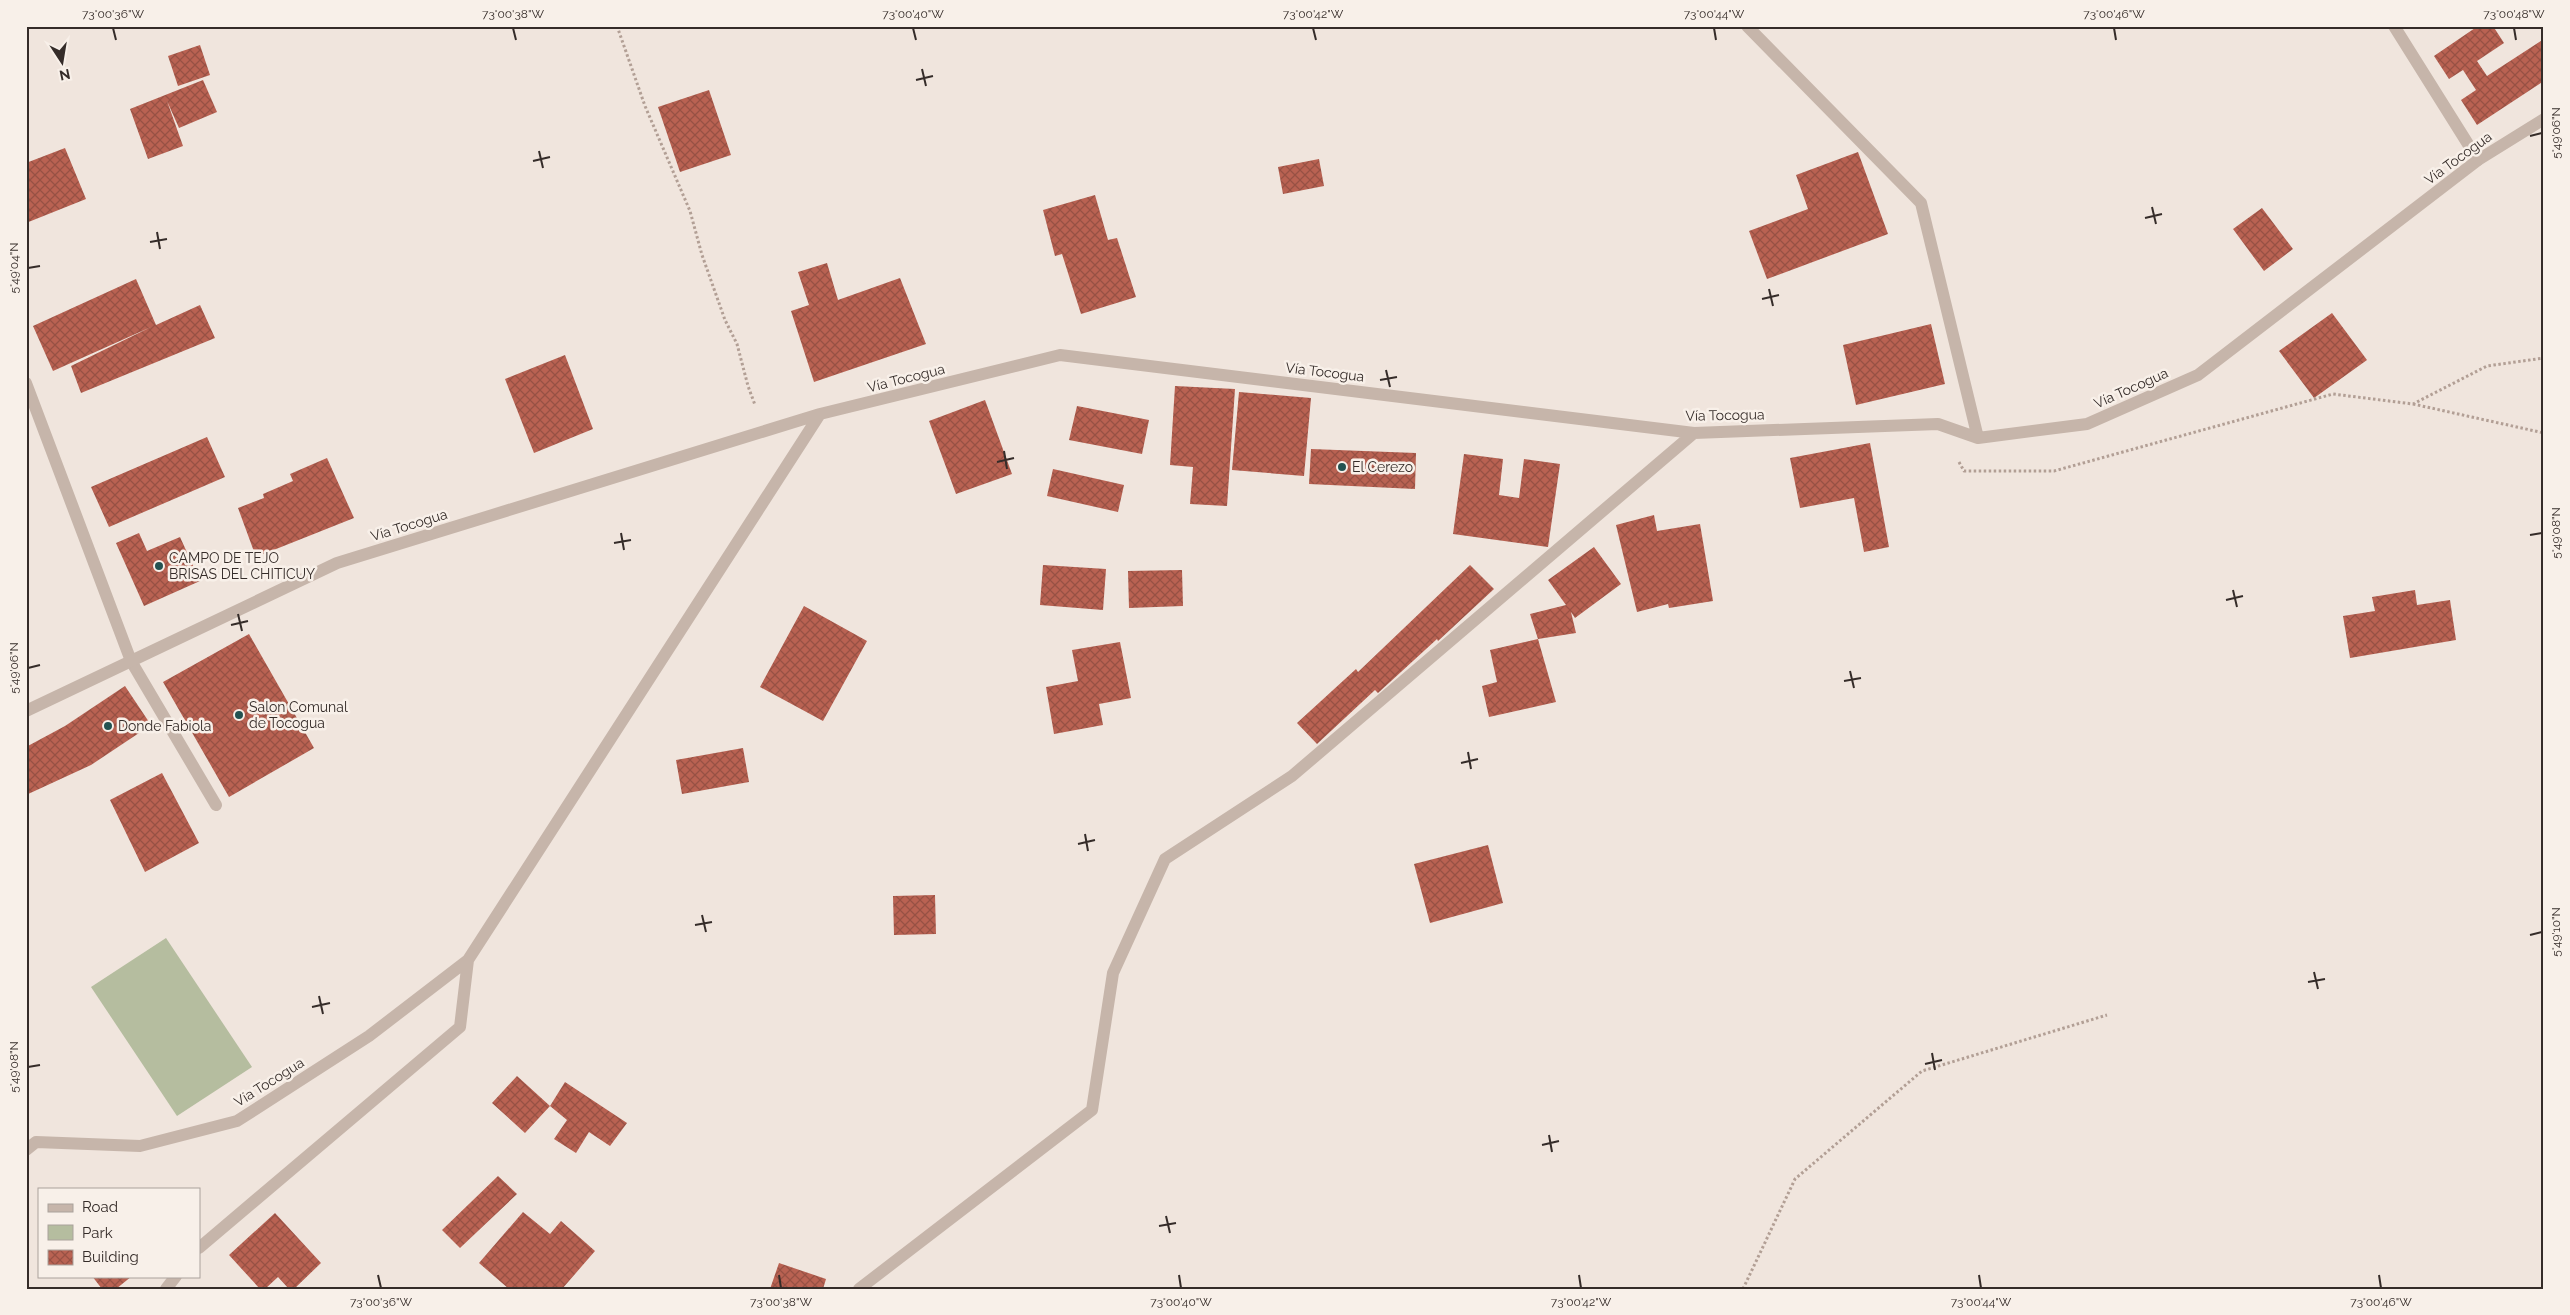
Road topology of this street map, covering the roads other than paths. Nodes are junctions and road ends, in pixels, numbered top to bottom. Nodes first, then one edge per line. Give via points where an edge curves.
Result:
1 (1747, 26) edge
2 (2394, 26) edge
3 (2544, 119) edge
4 (2478, 160) junction
5 (26, 383) edge
6 (820, 414) junction
7 (1694, 433) junction
8 (1978, 438) junction
9 (131, 661) junction
10 (26, 711) edge
11 (216, 805) dead end
12 (468, 960) junction
13 (26, 1150) edge
14 (200, 1247) edge
15 (174, 1278) edge
16 (166, 1289) edge
17 (859, 1289) edge

1 - 8 street via 1921,203
2 - 4 street
3 - 4 street, Vía Tocogua
4 - 8 street, Vía Tocogua via 2198,375 2087,424
5 - 9 street
6 - 7 street, Vía Tocogua via 1060,355
6 - 9 street, Vía Tocogua via 337,563
6 - 12 street, Vía Tocogua
7 - 8 street, Vía Tocogua via 1938,424
7 - 17 street via 1292,776 1165,859 1113,973 1092,1110
9 - 10 street, Vía Tocogua
9 - 11 street
12 - 13 street, Vía Tocogua via 370,1036 237,1121 140,1146 36,1142
12 - 14 street, Vía Tocogua via 460,1027
15 - 16 street

